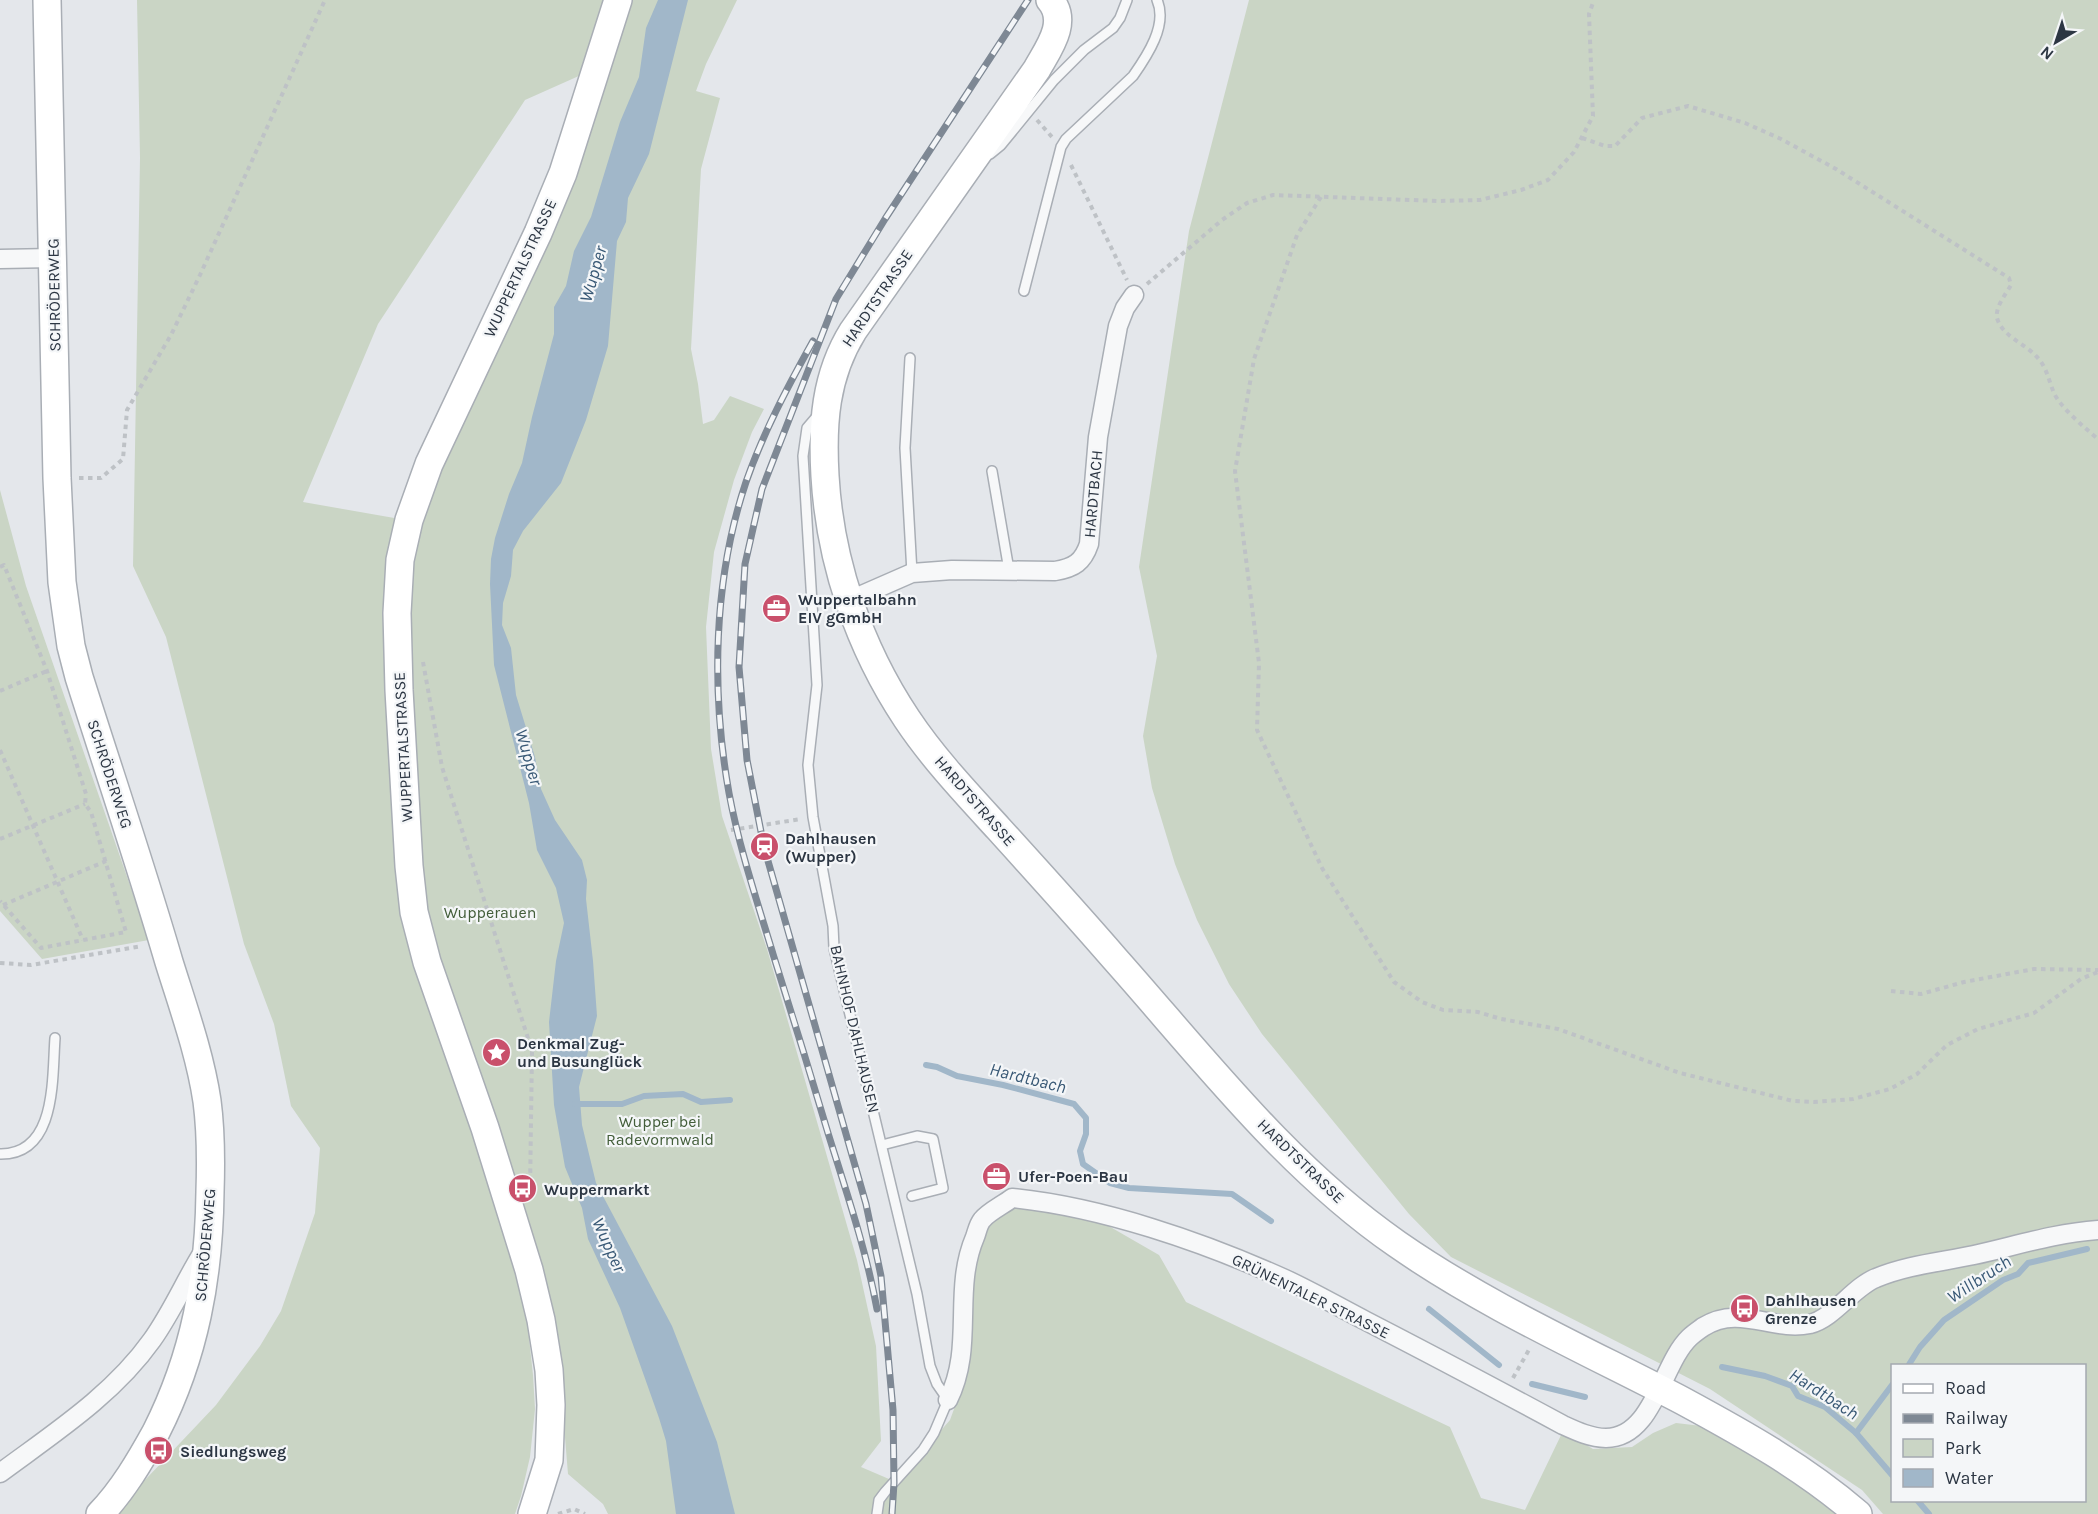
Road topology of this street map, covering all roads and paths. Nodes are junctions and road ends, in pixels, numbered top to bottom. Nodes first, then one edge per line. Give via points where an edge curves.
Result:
1 (47, 0) edge
2 (325, 0) edge
3 (618, 0) edge
4 (1050, 0) edge
5 (1127, 0) edge
6 (1157, 0) edge
7 (1594, 0) edge
8 (1028, 111) junction
9 (1582, 138) junction
10 (1061, 147) junction
11 (977, 154) junction
12 (1321, 196) junction
13 (53, 258) junction
14 (0, 259) edge
15 (1024, 291) dead end
16 (1134, 295) junction
17 (910, 358) dead end
18 (826, 406) junction
19 (2098, 439) edge
20 (992, 471) dead end
21 (101, 478) dead end
22 (0, 567) edge
23 (1009, 570) junction
24 (912, 573) junction
25 (848, 600) junction
26 (421, 651) dead end
27 (47, 671) junction
28 (0, 691) edge
29 (0, 750) edge
30 (85, 804) junction
31 (813, 817) junction
32 (32, 825) junction
33 (731, 830) dead end
34 (0, 839) edge
35 (106, 861) junction
36 (57, 881) junction
37 (2, 903) edge
38 (83, 940) junction
39 (125, 950) dead end
40 (0, 963) edge
41 (2098, 971) edge
42 (1890, 991) dead end
43 (55, 1038) dead end
44 (882, 1144) junction
45 (0, 1154) edge
46 (912, 1196) dead end
47 (530, 1201) dead end
48 (2098, 1230) edge
49 (208, 1244) junction
50 (1541, 1329) junction
51 (1659, 1389) junction
52 (1504, 1393) junction
53 (948, 1400) junction
54 (0, 1473) edge
55 (100, 1514) edge
56 (532, 1514) edge
57 (558, 1514) edge
58 (585, 1514) edge
59 (877, 1514) edge
60 (1858, 1514) edge

1 - 13 main road, SCHRÖDERWEG
2 - 21 path via 200,275 171,335 127,410 123,459
3 - 56 main road, WUPPERTALSTRASSE via 563,173 429,464 409,520 399,571 399,690 414,912 529,1270 549,1370 549,1460
4 - 11 main road, HARDTSTRASSE via 1057,15 1052,40
5 - 8 lane via 1113,28 1084,50
6 - 10 lane via 1161,8 1159,26 1142,64
7 - 9 path via 1589,14 1593,116
8 - 10 path
8 - 11 lane via 995,152
9 - 12 path via 1548,180 1480,200
9 - 19 path via 1615,146 1642,118 1688,106 1745,123 1836,169 2009,278 2011,285 1996,311 1998,321 2036,355 2046,369 2054,395
10 - 15 lane
10 - 16 path
11 - 18 main road, HARDTSTRASSE via 843,348
12 - 16 path via 1273,195 1248,203 1222,220
12 - 41 path via 1297,235 1254,358 1235,471 1259,663 1257,730 1322,868 1394,982 1422,1002 1443,1010 1478,1012 1558,1029 1680,1073 1793,1101 1814,1102 1852,1099 1890,1089 1917,1074 1947,1045 1978,1029 2034,1013
13 - 14 street
13 - 49 main road, SCHRÖDERWEG via 64,609 79,677 166,952 207,1101 211,1166
16 - 23 street, HARDTBACH via 1121,315 1116,337 1098,437 1091,531 1085,556 1067,569
17 - 24 lane via 905,448
18 - 25 main road, HARDTSTRASSE via 826,490
18 - 31 lane, BAHNHOF DAHLHAUSEN via 807,428 802,456 817,685 808,765
20 - 23 lane
22 - 27 path via 4,565
23 - 24 street, HARDTBACH
24 - 25 street, HARDTBACH
25 - 50 main road, HARDTSTRASSE via 881,674 930,751 1256,1117 1342,1201 1395,1242
26 - 47 path via 442,767 532,1051
27 - 28 path
27 - 30 path via 86,794
29 - 32 path
30 - 32 path
30 - 35 path via 92,812
31 - 33 path
31 - 44 lane, BAHNHOF DAHLHAUSEN via 834,948
32 - 34 path
32 - 36 path
35 - 36 path
35 - 38 path via 126,932
36 - 37 path
36 - 38 path
37 - 38 path via 42,948
39 - 40 path via 31,965
41 - 42 path via 2034,969 1921,994
43 - 45 lane via 51,1091 39,1135 21,1151
44 - 46 lane via 917,1136 933,1139 943,1188
44 - 53 lane, BAHNHOF DAHLHAUSEN via 930,1366
48 - 51 street, GRÜNENTALER STRASSE via 2050,1236 1901,1269 1874,1278 1810,1324 1776,1324 1743,1317 1716,1320 1688,1338
49 - 54 street via 166,1318 131,1366 89,1406
49 - 55 main road, SCHRÖDERWEG via 199,1312 180,1378 147,1450
50 - 51 main road, HARDTSTRASSE
50 - 52 path
51 - 52 street, GRÜNENTALER STRASSE via 1630,1431 1604,1438 1571,1429
51 - 60 main road via 1787,1461
52 - 53 street, GRÜNENTALER STRASSE via 1286,1280 1231,1256 1090,1212 1012,1198 982,1220 968,1253 961,1367
53 - 59 lane, GRÜNENTALER STRASSE via 923,1450 879,1500
57 - 58 path via 574,1509

